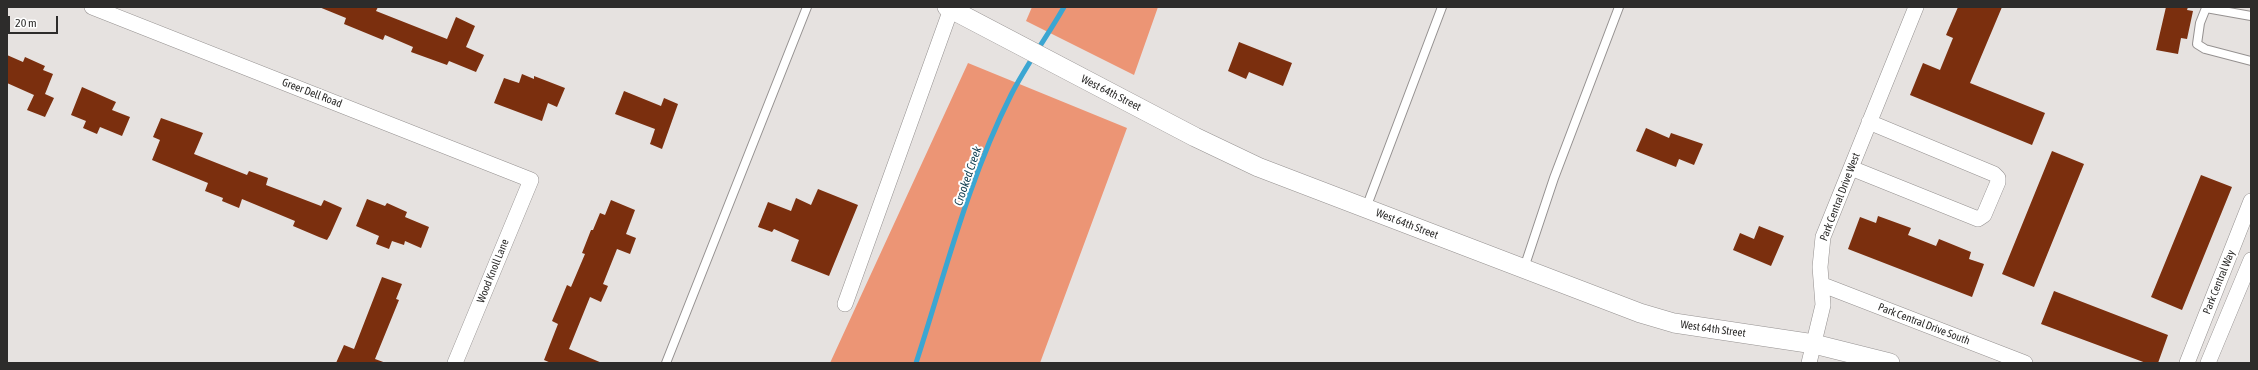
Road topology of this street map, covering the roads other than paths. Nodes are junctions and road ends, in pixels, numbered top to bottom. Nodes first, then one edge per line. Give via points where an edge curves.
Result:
1 (92, 7) edge
2 (807, 7) edge
3 (1442, 7) edge
4 (1619, 7) edge
5 (1916, 7) edge
6 (949, 8) edge
7 (2251, 16) edge
8 (2251, 61) edge
9 (1869, 122) junction
10 (1851, 168) junction
11 (531, 180) joint
12 (2251, 201) edge
13 (1366, 208) junction
14 (2251, 260) edge
15 (1524, 268) junction
16 (1823, 285) junction
17 (844, 304) dead end
18 (1814, 344) junction
19 (455, 363) edge
20 (666, 363) edge
21 (1809, 363) edge
22 (1890, 363) edge
23 (2025, 363) edge
24 (2187, 363) edge
25 (2208, 363) edge

1 - 11 street, Greer Dell Road
2 - 20 lane
3 - 13 lane
4 - 15 lane via 1554,178
5 - 9 street, Park Central Drive West
6 - 13 street, West 64th Street via 1258,167
6 - 17 street, West 64th Street
7 - 8 lane via 2206,8 2200,22 2197,44 2205,49
9 - 10 street, Park Central Drive West
9 - 10 street via 1994,174 1998,182 1983,217 1978,219
10 - 16 street, Park Central Drive West via 1824,237 1820,267
11 - 19 street, Wood Knoll Lane
12 - 24 street, Park Central Way
13 - 15 street, West 64th Street
14 - 25 street
15 - 18 street, West 64th Street via 1659,320
16 - 18 street, Park Central Drive West via 1822,313
16 - 23 street, Park Central Drive South
18 - 21 street, Park Central Drive West
18 - 22 street, West 64th Street

